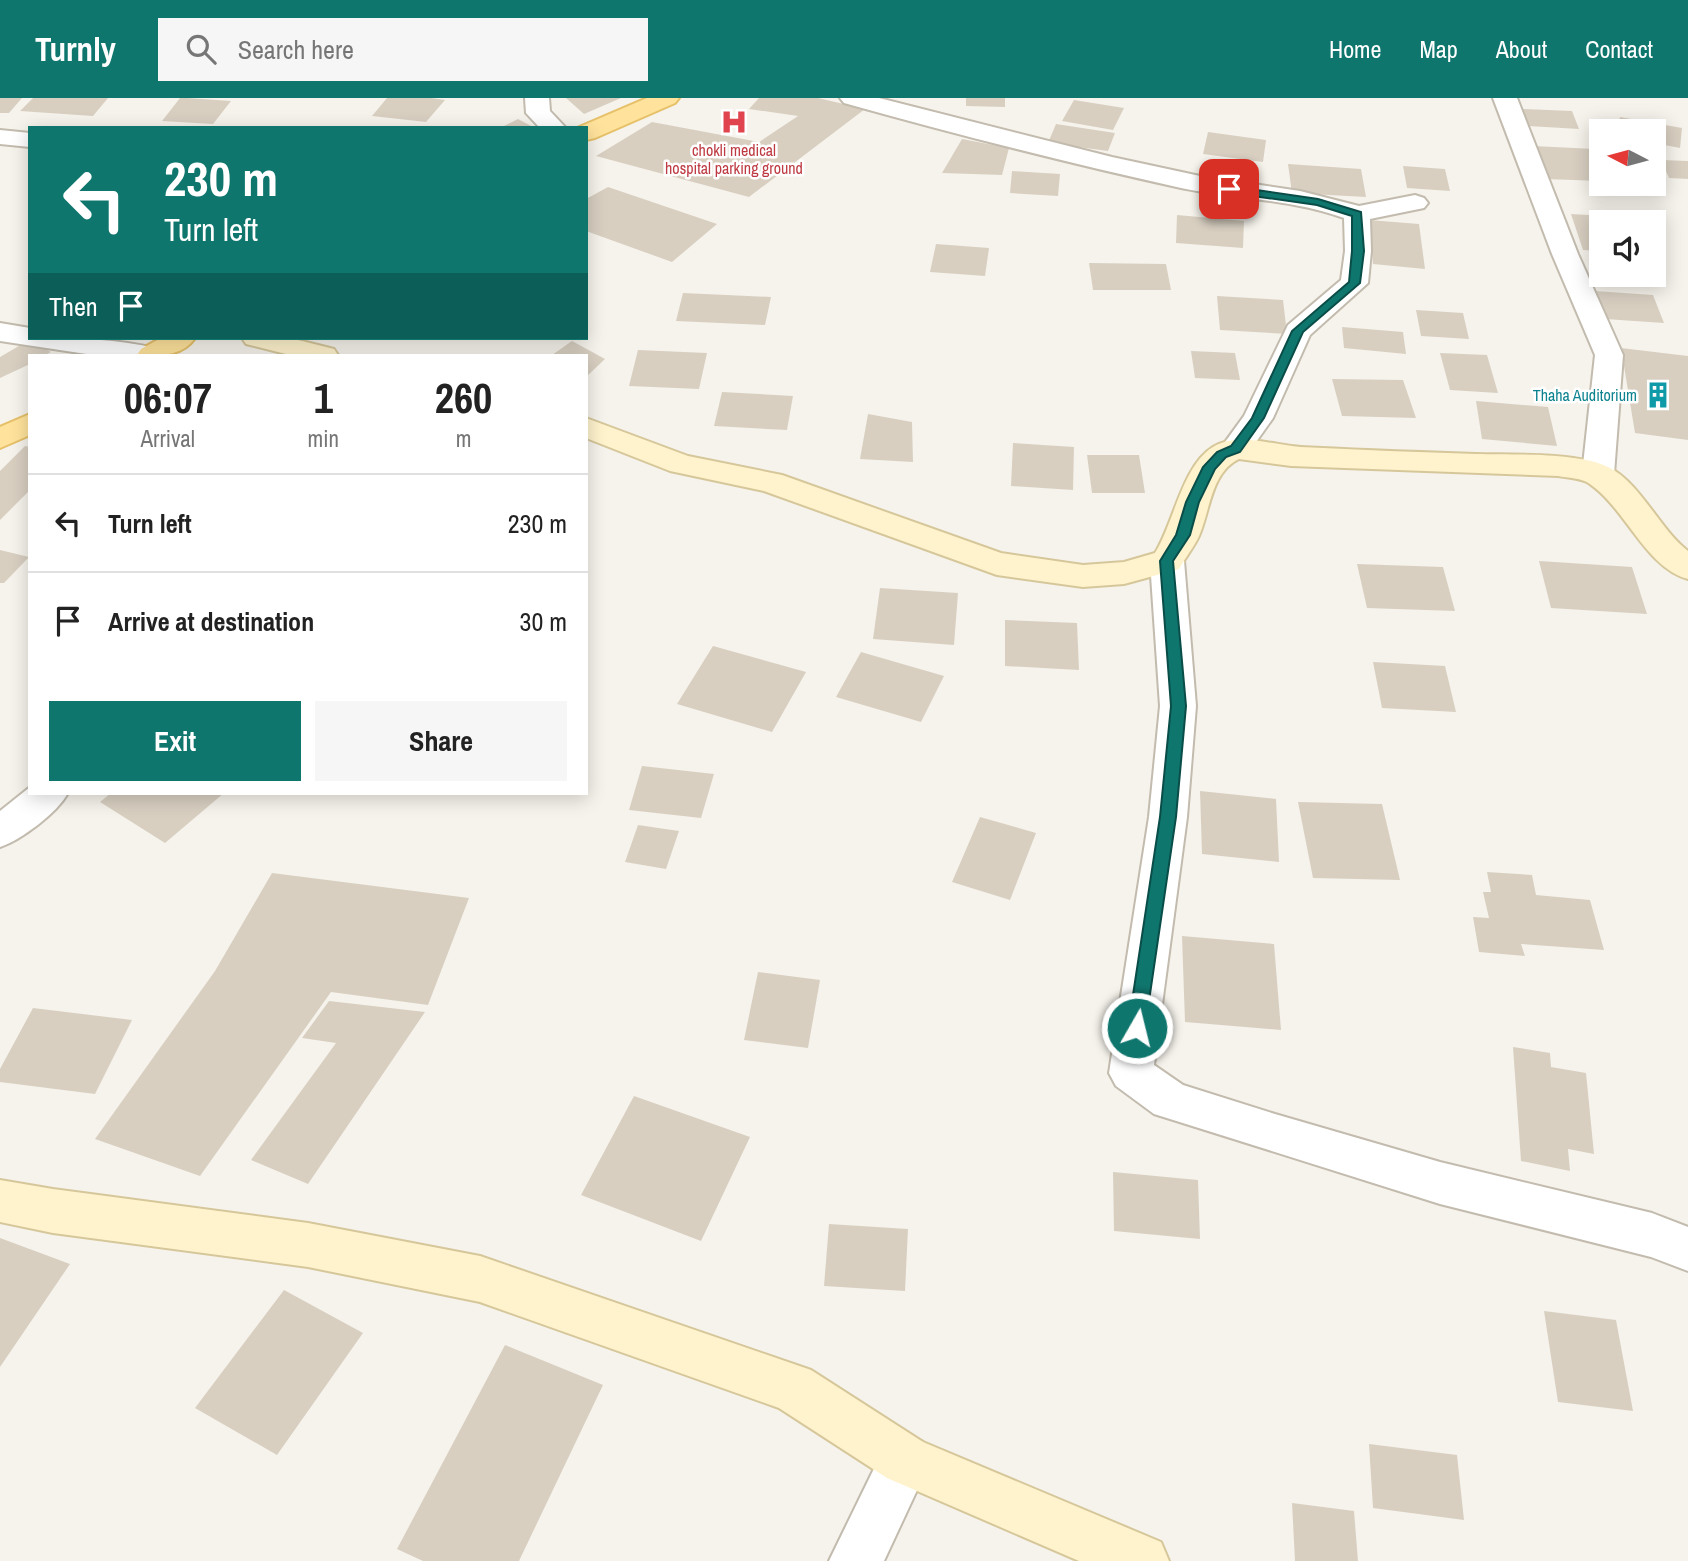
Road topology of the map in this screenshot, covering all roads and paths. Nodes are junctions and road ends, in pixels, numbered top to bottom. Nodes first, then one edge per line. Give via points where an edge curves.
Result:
1 (537, 98) edge
2 (667, 98) edge
3 (852, 98) edge
4 (1505, 98) edge
5 (552, 126) edge
6 (588, 132) edge
7 (0, 137) edge
8 (28, 140) edge
9 (1415, 203) dead end
10 (1357, 215) junction
11 (0, 332) edge
12 (28, 337) edge
13 (49, 340) edge
14 (177, 340) edge
15 (265, 340) edge
16 (143, 354) edge
17 (152, 354) edge
18 (320, 354) edge
19 (28, 424) edge
20 (588, 428) edge
21 (0, 439) edge
22 (1235, 449) junction
23 (1598, 474) junction
24 (1167, 561) junction
25 (1688, 568) edge
26 (46, 795) edge
27 (0, 832) edge
28 (0, 1201) edge
29 (1688, 1249) edge
30 (905, 1460) junction
31 (856, 1561) edge
32 (1142, 1561) edge

1 - 5 street via 538,113
2 - 6 main road
3 - 10 street via 1122,167 1253,194 1318,202
4 - 23 street via 1609,355
7 - 8 street
9 - 10 street
10 - 22 street via 1354,283 1298,331 1258,418
11 - 12 street
13 - 16 street
14 - 17 main road
15 - 18 main road
19 - 21 main road
20 - 24 main road via 681,464 771,482 997,565 1083,576 1124,573
22 - 23 main road via 1291,456 1558,466
22 - 24 main road via 1222,454 1210,467 1183,535
23 - 25 main road
24 - 29 street via 1178,706 1168,817 1131,1073 1170,1100 1275,1134 1440,1183 1652,1235
26 - 27 street
28 - 30 main road via 307,1245 480,1279 793,1388
30 - 31 street
30 - 32 main road

